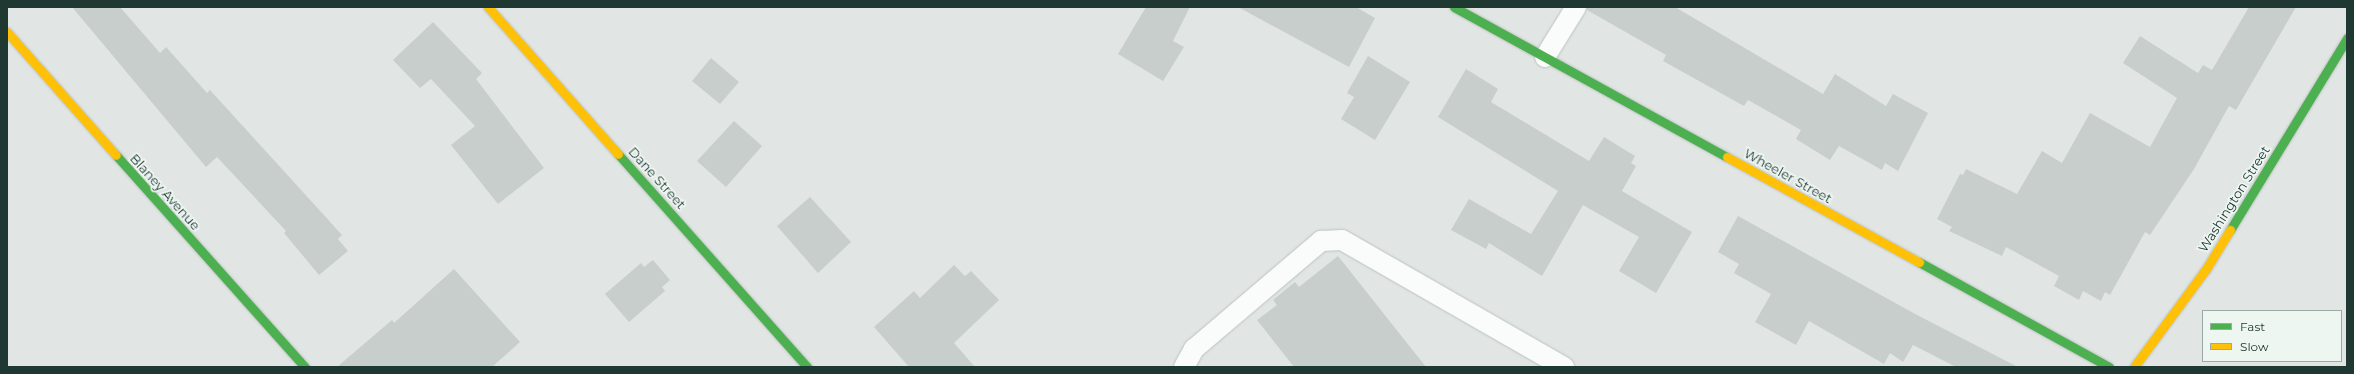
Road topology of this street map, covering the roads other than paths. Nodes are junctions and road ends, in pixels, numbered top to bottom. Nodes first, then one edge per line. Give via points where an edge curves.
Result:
1 (488, 7) edge
2 (1454, 7) edge
3 (1576, 7) edge
4 (7, 32) edge
5 (2347, 38) edge
6 (1545, 58) junction
7 (305, 367) edge
8 (807, 367) edge
9 (1184, 367) edge
10 (1564, 367) edge
11 (2109, 367) edge
12 (2134, 367) edge

1 - 8 street, Dane Street
2 - 6 street, Wheeler Street
3 - 6 lane
4 - 7 street, Blaney Avenue
5 - 12 street, Washington Street via 2206,269
6 - 11 street, Wheeler Street
9 - 10 lane via 1194,349 1321,241 1342,240

